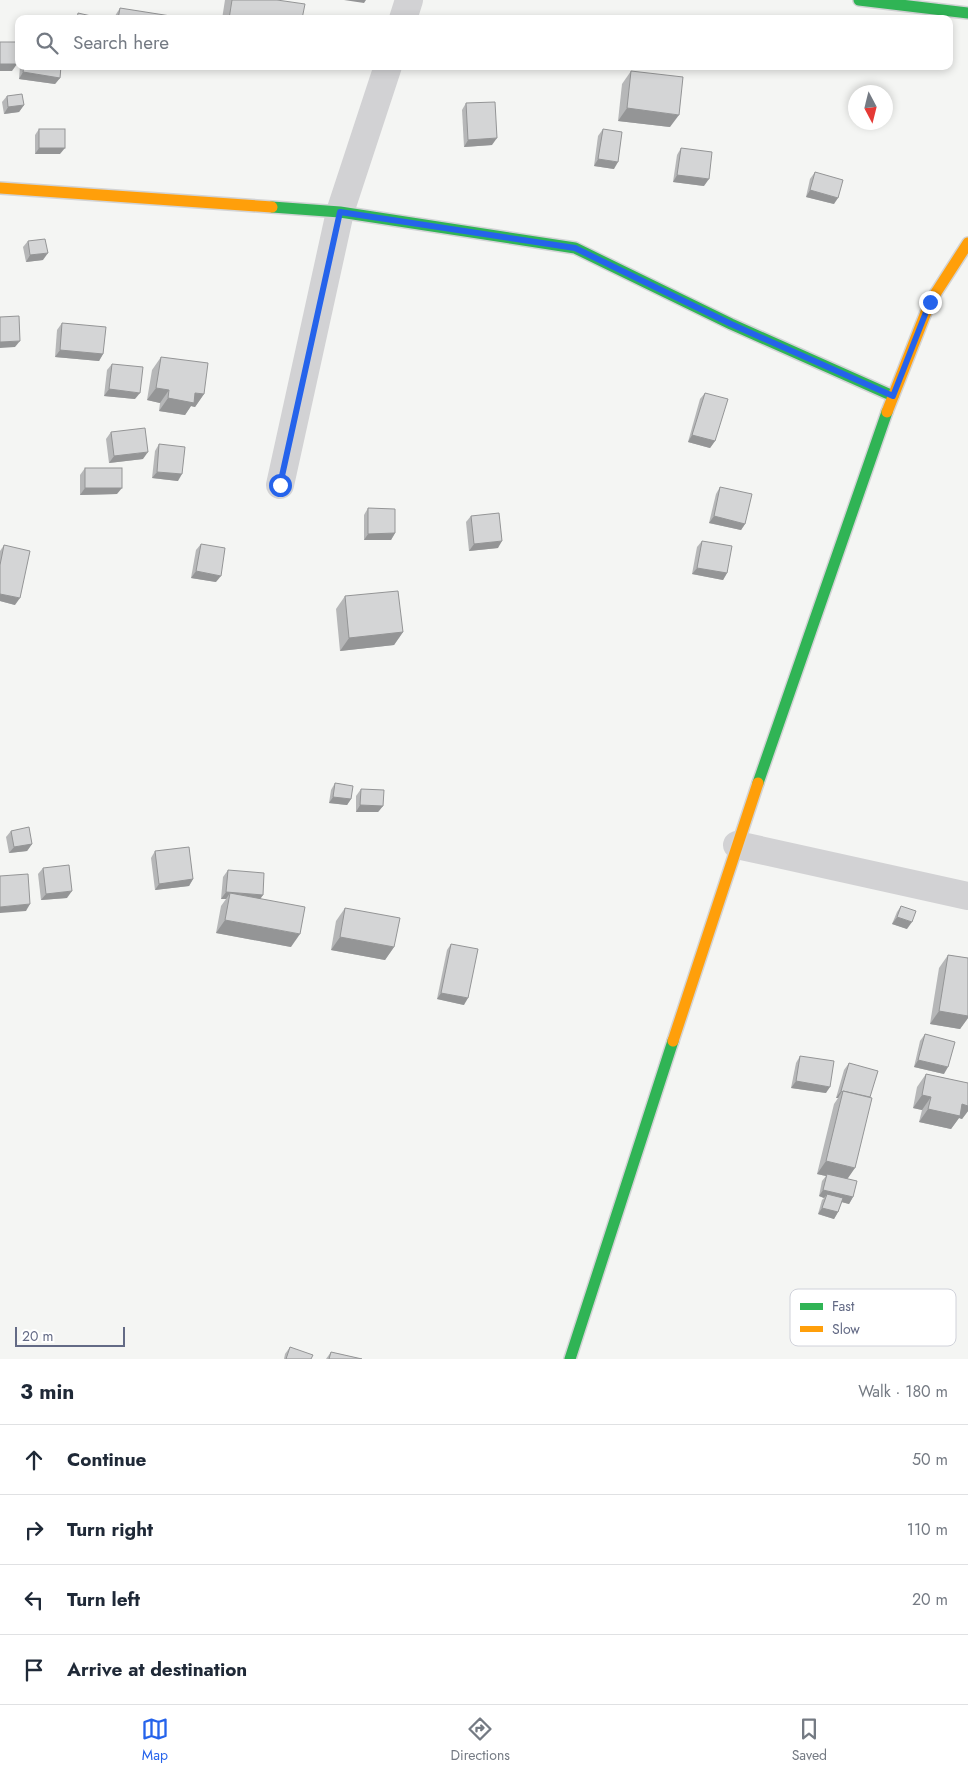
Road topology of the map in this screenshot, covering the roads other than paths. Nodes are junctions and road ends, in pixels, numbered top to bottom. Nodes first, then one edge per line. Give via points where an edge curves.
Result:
1 (409, 0) edge
2 (859, 0) edge
3 (968, 13) edge
4 (404, 15) edge
5 (387, 70) edge
6 (0, 188) edge
7 (340, 212) junction
8 (968, 244) edge
9 (893, 396) junction
10 (280, 485) dead end
11 (737, 845) junction
12 (968, 896) edge
13 (570, 1359) edge

1 - 4 street
2 - 3 street
5 - 7 street
6 - 7 street
7 - 9 street via 575,248 731,324
7 - 10 street
8 - 9 street via 930,302
9 - 11 street
11 - 12 street
11 - 13 street

